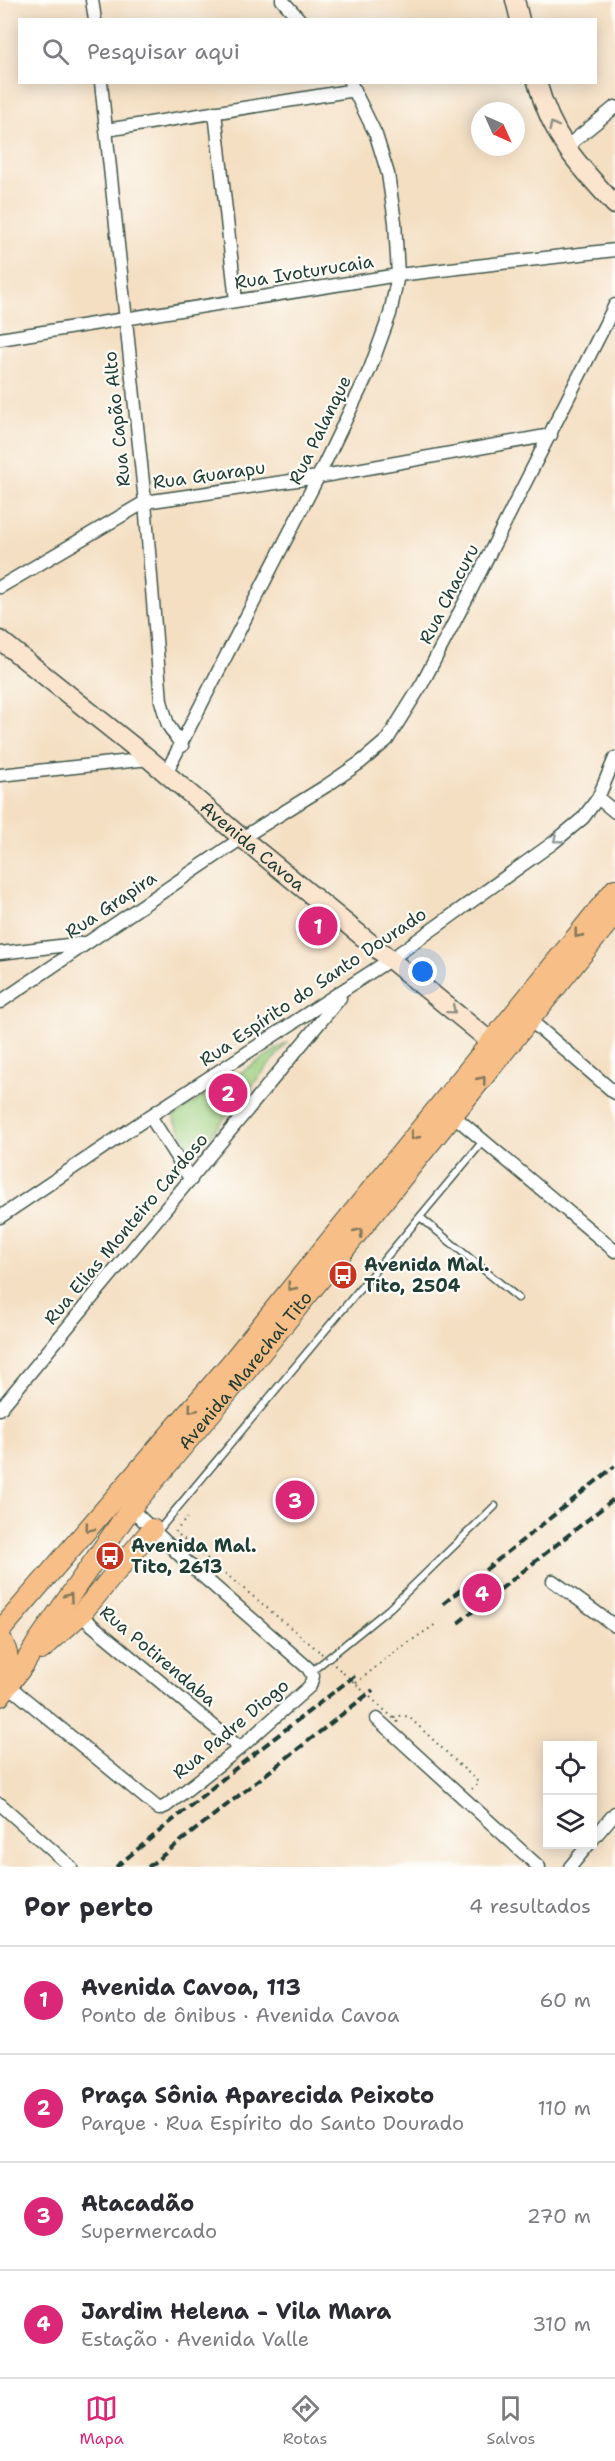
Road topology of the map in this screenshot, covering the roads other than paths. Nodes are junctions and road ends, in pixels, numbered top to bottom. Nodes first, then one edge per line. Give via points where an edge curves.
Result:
1 (93, 0) edge
2 (282, 0) edge
3 (515, 0) edge
4 (94, 18) edge
5 (298, 18) edge
6 (520, 18) edge
7 (101, 84) edge
8 (538, 84) edge
9 (353, 86) edge
10 (615, 107) edge
11 (215, 112) junction
12 (106, 130) junction
13 (565, 148) junction
14 (615, 205) edge
15 (615, 250) edge
16 (398, 275) junction
17 (236, 301) junction
18 (615, 305) edge
19 (124, 318) junction
20 (0, 339) edge
21 (551, 435) junction
22 (318, 477) junction
23 (145, 502) junction
24 (0, 587) edge
25 (0, 640) edge
26 (182, 746) junction
27 (615, 758) edge
28 (149, 759) junction
29 (166, 773) junction
30 (0, 776) edge
31 (598, 798) junction
32 (615, 812) edge
33 (242, 838) junction
34 (615, 889) edge
35 (613, 921) edge
36 (88, 943) junction
37 (0, 953) edge
38 (391, 959) junction
39 (348, 987) junction
40 (0, 1002) edge
41 (530, 1020) junction
42 (497, 1047) junction
43 (615, 1093) edge
44 (447, 1110) junction
45 (150, 1116) junction
46 (484, 1140) junction
47 (191, 1180) junction
48 (0, 1217) edge
49 (420, 1217) junction
50 (615, 1251) edge
51 (518, 1298) dead end
52 (0, 1409) edge
53 (124, 1501) junction
54 (495, 1506) dead end
55 (154, 1531) junction
56 (553, 1581) dead end
57 (80, 1615) junction
58 (615, 1626) edge
59 (0, 1631) edge
60 (0, 1637) edge
61 (25, 1664) junction
62 (309, 1670) junction
63 (3, 1687) edge
64 (380, 1721) dead end
65 (240, 1748) junction
66 (0, 1804) edge
67 (615, 1813) edge
68 (597, 1834) edge
69 (586, 1849) edge
70 (70, 1867) edge
71 (539, 1867) edge
72 (570, 1867) edge

1 - 4 street
2 - 5 street
3 - 6 street
7 - 12 street, Rua Capão Alto
13 -> 8 street
9 - 11 street
9 - 16 street, Rua Palanque via 376,135 388,174
10 - 13 street
11 - 12 street
11 - 17 street
12 - 19 street, Rua Capão Alto
13 - 14 street
15 - 16 street, Rua Ivoturucaia
16 - 17 street, Rua Ivoturucaia
16 - 22 street, Rua Palanque via 390,314 370,369
17 - 19 street, Rua Ivoturucaia
18 - 21 street, Rua Chacuru
19 - 20 street, Rua Ivoturucaia
19 - 23 street, Rua Capão Alto
21 - 22 street, Rua Guarapu
21 - 33 street, Rua Chacuru via 422,684 387,740 326,786
22 - 23 street, Rua Guarapu
22 - 26 street, Rua Palanque
23 - 24 street, Rua Guarapu
23 - 26 street, Rua Capão Alto via 161,701 168,725
25 - 28 street, Avenida Cavoa
26 - 29 street, Rua Palanque
27 - 31 street, Rua Espírito do Santo Dourado
28 - 29 street, Avenida Cavoa
28 - 30 street
29 - 33 street, Avenida Cavoa
31 - 32 street
31 -> 38 street, Rua Espírito do Santo Dourado via 583,818 553,843
33 - 36 street, Rua Grapira
33 - 38 street, Avenida Cavoa
34 -> 42 main road, Avenida Marechal Tito
35 - 41 main road, Avenida Marechal Tito
36 - 37 street
36 - 40 street, Rua Grapira
38 - 39 street, Rua Espírito do Santo Dourado
38 -> 42 street, Avenida Cavoa
39 - 45 street, Rua Espírito do Santo Dourado
39 - 47 street, Rua Elias Monteiro Cardoso
41 - 42 main road, Avenida Marechal Tito
41 - 43 street
42 - 44 main road, Avenida Marechal Tito
44 - 46 street
44 - 53 main road, Avenida Marechal Tito via 243,1375
45 - 47 street
45 - 48 street, Rua Espírito do Santo Dourado
46 - 49 lane
46 - 50 street
47 - 52 street, Rua Elias Monteiro Cardoso
49 - 51 lane
49 - 55 lane
53 - 55 street
53 -> 59 main road, Avenida Marechal Tito
61 -> 53 main road, Avenida Marechal Tito
54 - 62 lane via 390,1608
55 - 57 main road
55 - 62 street
56 - 58 street
57 - 61 main road
57 - 65 street, Rua Potirendaba
60 - 63 main road via 9,1660
61 - 63 main road, Avenida Marechal Tito
62 - 65 street, Rua Padre Diogo via 313,1676 310,1686
63 - 65 street, Rua Padre Diogo via 159,1809
64 - 71 street
66 - 70 street
67 - 68 street
69 - 72 street

